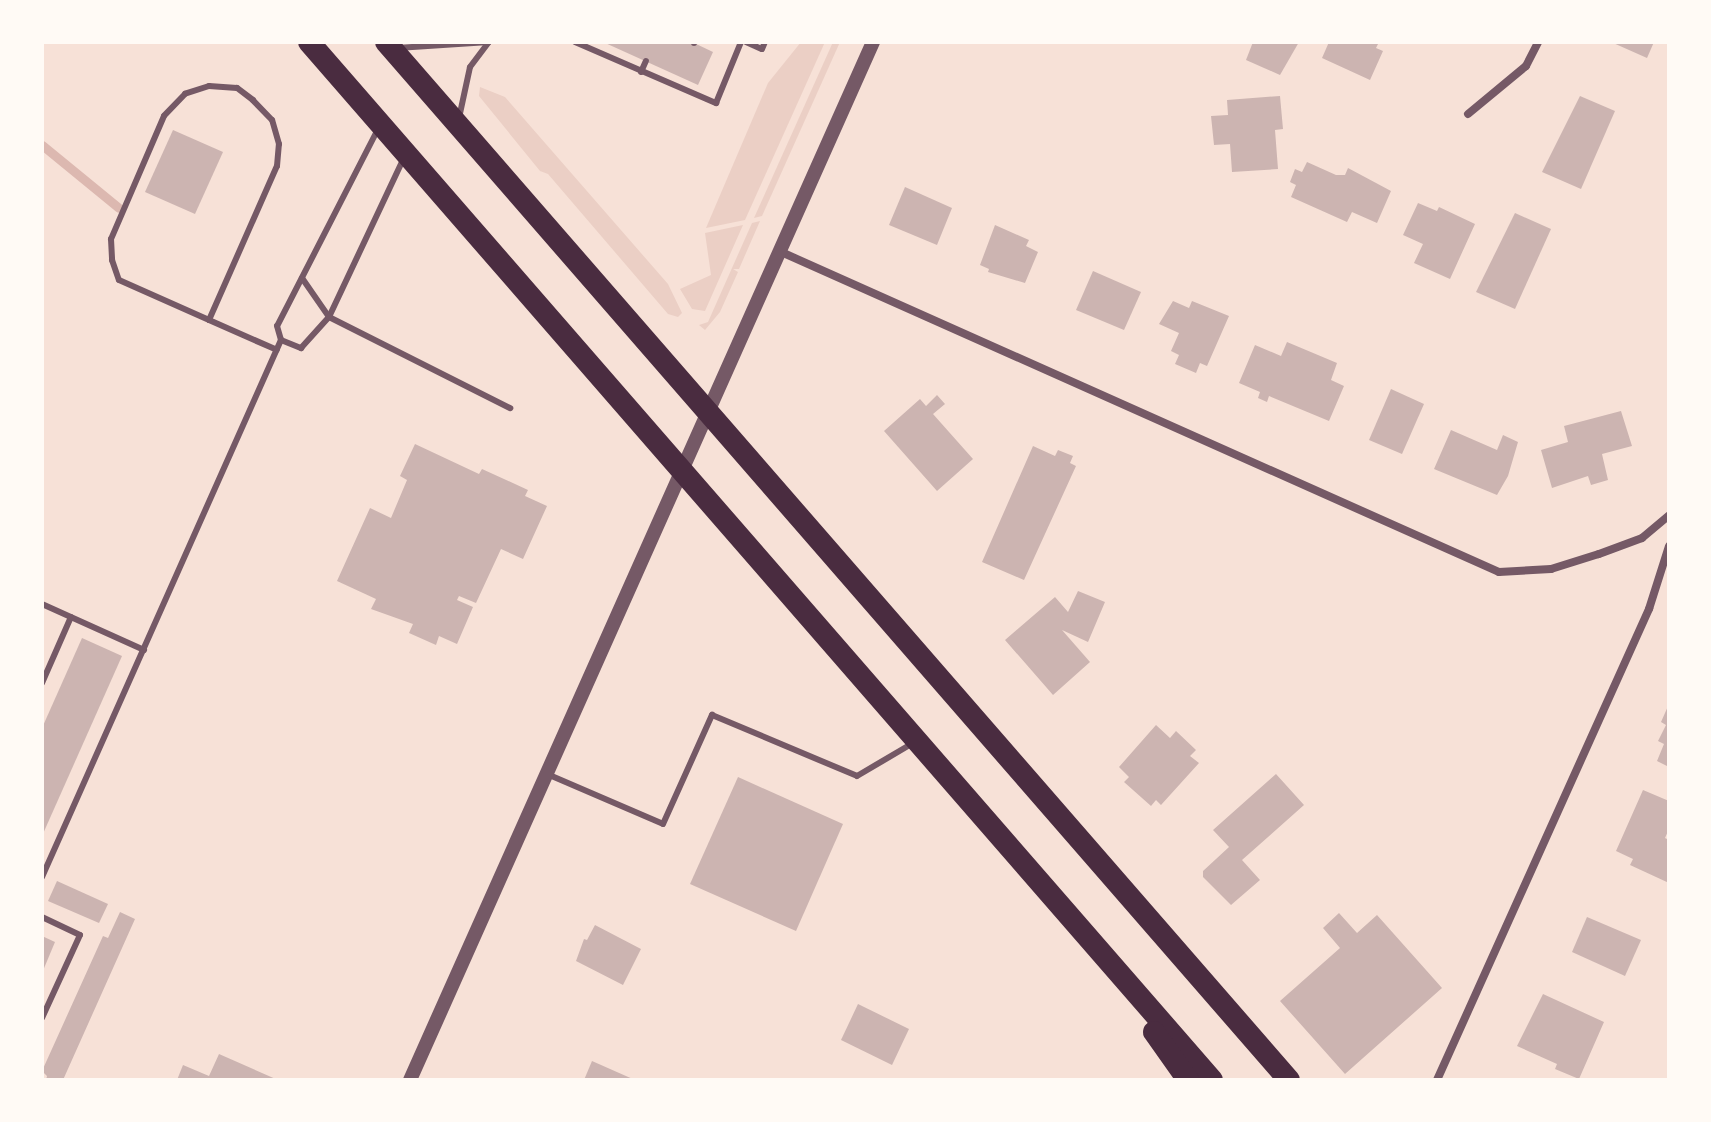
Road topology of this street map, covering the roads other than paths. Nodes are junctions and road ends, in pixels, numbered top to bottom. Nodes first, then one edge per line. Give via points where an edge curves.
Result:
1 (309, 42) edge
2 (489, 42) edge
3 (575, 42) edge
4 (744, 42) edge
5 (765, 42) edge
6 (873, 42) edge
7 (1538, 42) edge
8 (389, 45) edge
9 (610, 45) dead end
10 (605, 56) junction
11 (646, 61) dead end
12 (641, 72) junction
13 (680, 77) dead end
14 (675, 87) junction
15 (1468, 114) dead end
16 (380, 124) junction
17 (457, 125) junction
18 (406, 153) junction
19 (778, 251) junction
20 (302, 278) junction
21 (329, 317) junction
22 (209, 320) junction
23 (281, 340) junction
24 (277, 350) junction
25 (510, 408) dead end
26 (707, 412) junction
27 (682, 470) junction
28 (1669, 515) edge
29 (1669, 546) edge
30 (42, 604) edge
31 (71, 617) junction
32 (144, 650) junction
33 (42, 683) edge
34 (917, 740) junction
35 (547, 774) junction
36 (42, 877) edge
37 (1068, 915) junction
38 (42, 917) edge
39 (42, 1018) edge
40 (410, 1080) edge
41 (1188, 1080) edge
42 (1212, 1080) edge
43 (1289, 1080) edge
44 (1437, 1080) edge

1 - 16 highway
2 - 8 lane
2 - 17 lane via 470,67
3 - 10 lane
4 - 5 lane via 762,49
4 - 14 lane via 716,103
6 - 19 street
7 - 15 street via 1526,66
8 - 17 highway
9 - 10 lane
10 - 12 lane
11 - 12 lane
12 - 14 lane
13 - 14 lane
16 - 18 highway
16 - 20 lane
17 - 26 highway
18 - 21 lane
18 - 27 highway
19 - 26 street
19 - 28 street via 1499,572 1551,569 1599,554 1642,538
20 - 21 lane
20 - 23 lane via 277,326
21 - 23 lane via 301,348
21 - 25 lane
22 - 22 lane via 277,166 279,144 272,120 253,100 237,88 209,86 185,94 164,116 111,239 119,280
22 - 24 lane
23 - 24 lane
24 - 32 lane
26 - 27 street
26 - 43 highway
27 - 34 highway
27 - 35 street
29 - 44 street via 1649,609
30 - 31 lane
31 - 32 lane
31 - 33 lane
32 - 36 lane
34 - 35 lane via 857,776 712,715 663,824
34 - 37 highway
35 - 40 street
37 - 41 highway
37 - 42 highway
38 - 39 lane via 80,935

